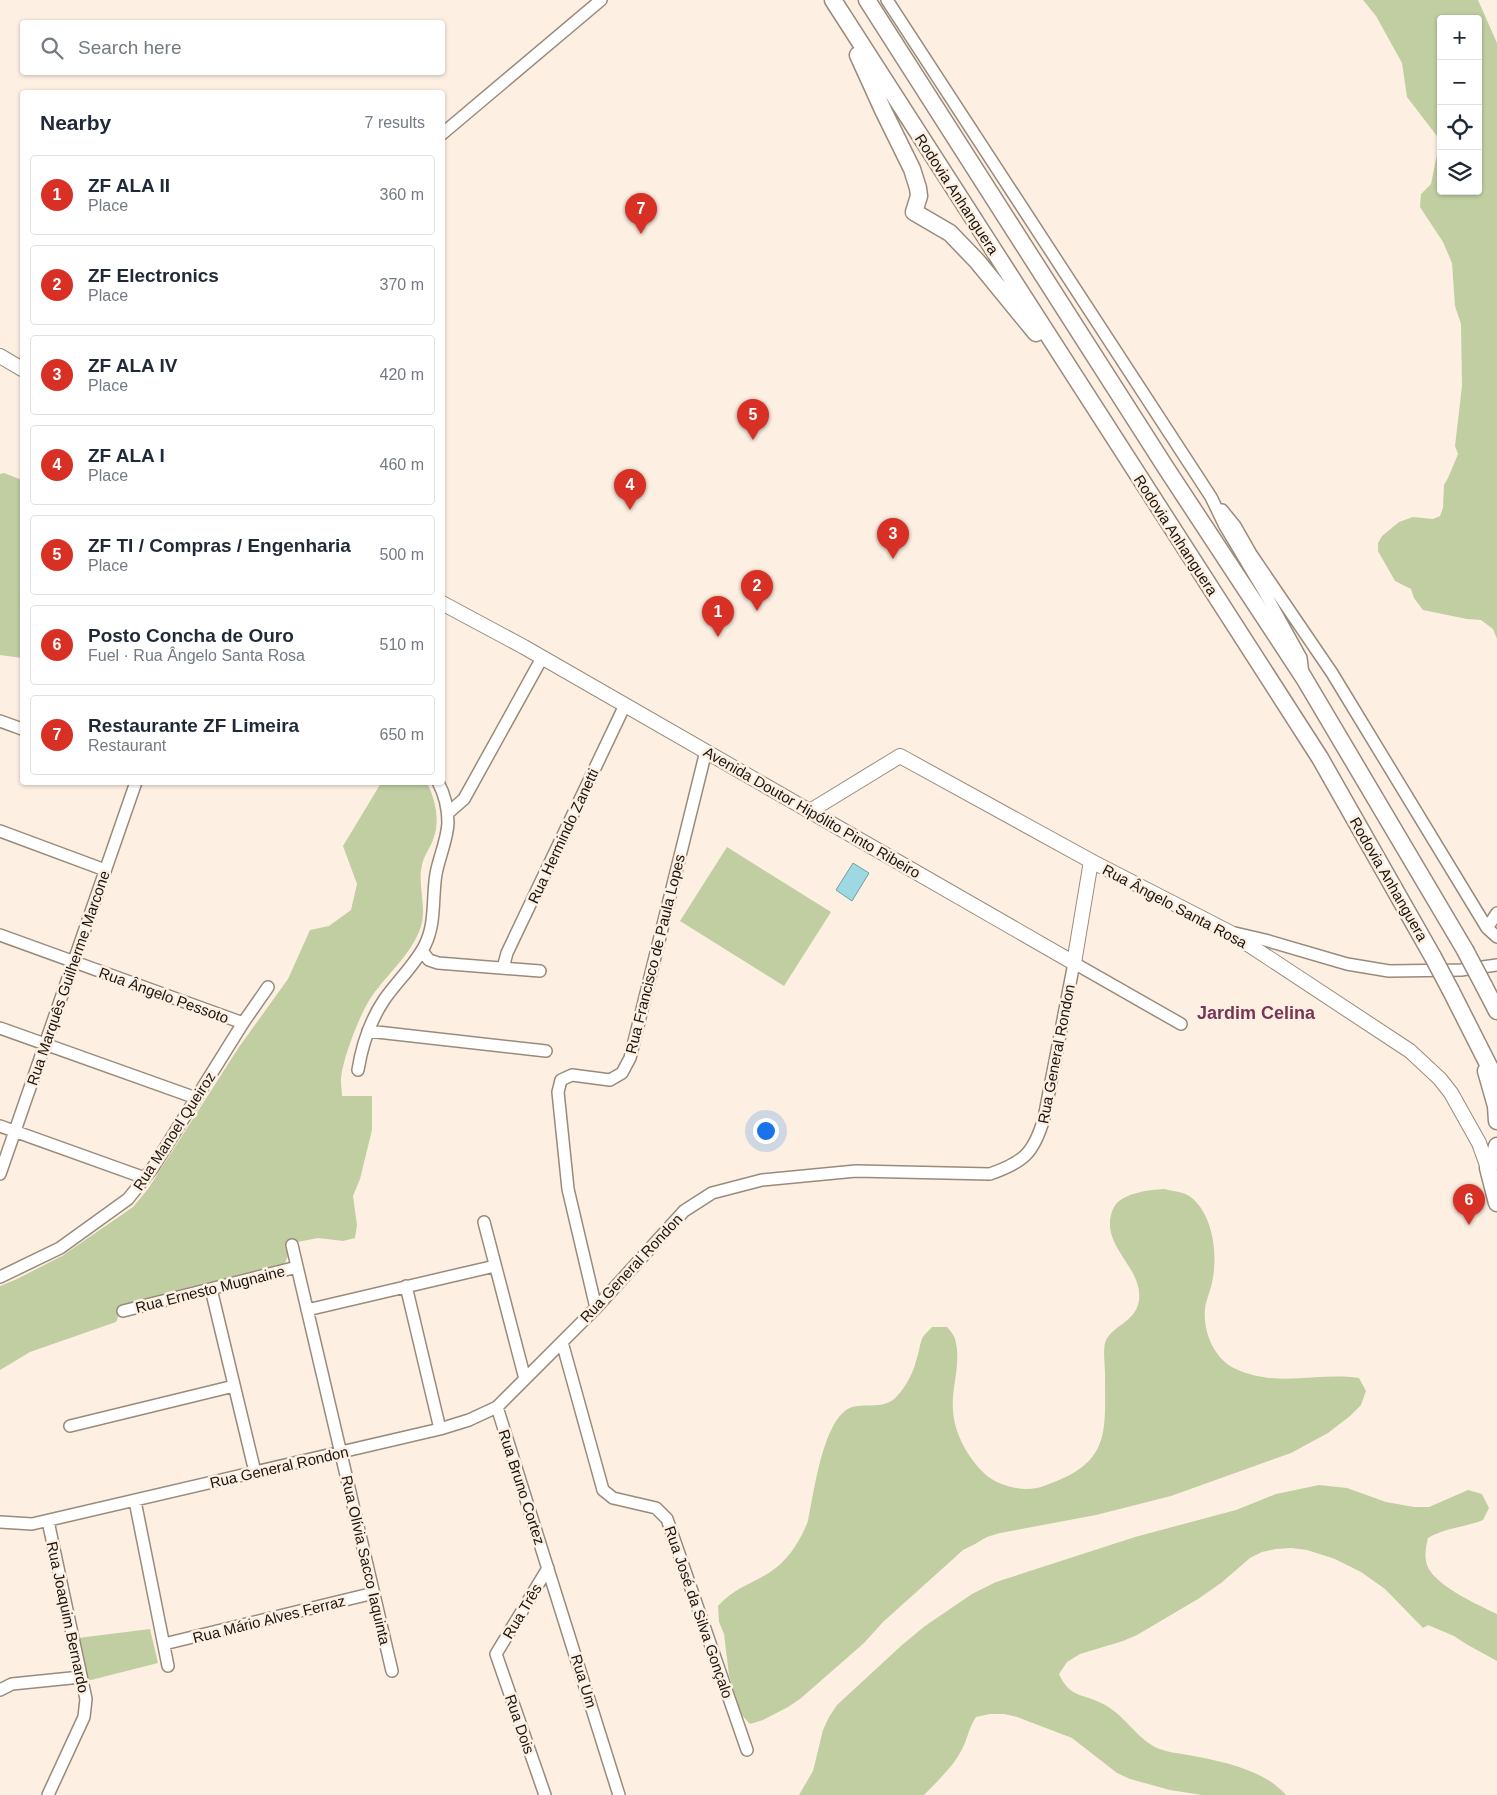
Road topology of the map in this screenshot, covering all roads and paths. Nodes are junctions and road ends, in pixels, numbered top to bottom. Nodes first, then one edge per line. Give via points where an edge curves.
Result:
1 (601, 0) edge
2 (866, 0) edge
3 (877, 0) edge
4 (887, 0) edge
5 (834, 2) edge
6 (890, 36) junction
7 (445, 131) edge
8 (0, 356) edge
9 (20, 368) edge
10 (1086, 395) junction
11 (1211, 497) junction
12 (445, 604) edge
13 (542, 658) junction
14 (1304, 678) junction
15 (625, 705) junction
16 (0, 721) edge
17 (20, 728) edge
18 (706, 751) junction
19 (135, 785) edge
20 (439, 785) edge
21 (810, 811) junction
22 (448, 813) junction
23 (0, 831) edge
24 (1091, 861) junction
25 (105, 870) junction
26 (1497, 913) edge
27 (1487, 928) junction
28 (1231, 932) junction
29 (0, 935) edge
30 (1497, 937) edge
31 (422, 951) junction
32 (73, 962) junction
33 (1074, 963) junction
34 (1497, 965) edge
35 (503, 968) junction
36 (540, 971) dead end
37 (268, 987) dead end
38 (1497, 1012) edge
39 (243, 1023) junction
40 (1181, 1024) dead end
41 (0, 1028) edge
42 (368, 1031) junction
43 (45, 1044) junction
44 (1479, 1044) junction
45 (546, 1051) dead end
46 (358, 1070) dead end
47 (1497, 1082) edge
48 (196, 1098) junction
49 (1497, 1121) edge
50 (0, 1126) edge
51 (15, 1131) junction
52 (1497, 1146) edge
53 (1488, 1168) junction
54 (0, 1174) edge
55 (145, 1178) junction
56 (1497, 1203) edge
57 (484, 1222) dead end
58 (292, 1245) dead end
59 (495, 1266) junction
60 (297, 1267) junction
61 (0, 1276) edge
62 (406, 1286) junction
63 (211, 1289) junction
64 (596, 1308) junction
65 (307, 1310) junction
66 (123, 1312) dead end
67 (562, 1342) junction
68 (525, 1379) junction
69 (234, 1386) junction
70 (497, 1407) junction
71 (70, 1426) dead end
72 (440, 1429) junction
73 (341, 1452) junction
74 (256, 1472) junction
75 (135, 1501) junction
76 (48, 1521) junction
77 (0, 1522) edge
78 (548, 1568) junction
79 (374, 1593) junction
80 (164, 1644) junction
81 (496, 1654) joint
82 (168, 1666) dead end
83 (392, 1671) dead end
84 (81, 1677) junction
85 (0, 1690) edge
86 (747, 1750) dead end
87 (48, 1795) edge
88 (545, 1795) edge
89 (619, 1795) edge

1 - 7 street
2 - 6 highway, Rodovia Anhanguera
3 - 6 street
4 - 11 street
5 - 10 highway, Rodovia Anhanguera
5 - 10 highway via 912,169 918,188 914,212 950,233 970,254
6 - 14 highway, Rodovia Anhanguera via 1160,460
8 - 9 main road
10 - 44 highway, Rodovia Anhanguera, bridge via 1320,758
11 - 14 street via 1301,658
11 - 27 street via 1235,526 1332,673
12 - 13 main road, Avenida Doutor Hipólito Pinto Ribeiro
13 - 15 main road, Avenida Doutor Hipólito Pinto Ribeiro
13 - 22 street via 464,799
14 - 38 highway, Rodovia Anhanguera, bridge via 1465,950
15 - 18 main road, Avenida Doutor Hipólito Pinto Ribeiro
15 - 35 street, Rua Hermindo Zanetti via 511,944
16 - 17 street
18 - 21 main road, Avenida Doutor Hipólito Pinto Ribeiro
18 - 64 street, Rua Francisco de Paula Lopes via 630,1058 622,1073 610,1080 572,1076 561,1080 558,1092 568,1189
19 - 25 street, Rua Marquês Guilherme Marcone
20 - 22 street
21 - 24 main road, Rua Ângelo Santa Rosa via 900,756
21 - 33 main road, Avenida Doutor Hipólito Pinto Ribeiro
22 - 31 street via 447,832 434,883 433,922
23 - 25 street
24 - 28 main road, Rua Ângelo Santa Rosa
24 - 33 main road, Rua General Rondon
25 - 32 street, Rua Marquês Guilherme Marcone
26 - 27 street
27 - 30 street
28 - 34 street via 1347,964 1389,971 1461,970
28 - 53 main road, Rua Ângelo Santa Rosa via 1410,1051 1430,1068 1451,1093 1479,1143
29 - 32 street, Rua Ângelo Pessoto
31 - 35 street via 429,960 438,963
31 - 42 street via 384,999
32 - 39 street, Rua Ângelo Pessoto
32 - 43 street, Rua Marquês Guilherme Marcone
33 - 40 street, Avenida Doutor Hipólito Pinto Ribeiro
33 - 64 street, Rua General Rondon via 1044,1118 1038,1139 1026,1157 990,1174 856,1171 762,1180 712,1193 684,1210
35 - 36 street
37 - 39 street, Rua Manoel Queiroz
39 - 48 street, Rua Manoel Queiroz
41 - 43 street
42 - 45 street
42 - 46 street
43 - 48 street
43 - 51 street, Rua Marquês Guilherme Marcone
44 - 47 highway, Rodovia Anhanguera
44 - 49 highway
48 - 55 street, Rua Manoel Queiroz
50 - 51 street
51 - 54 street, Rua Marquês Guilherme Marcone
51 - 55 street
52 - 53 highway
53 - 56 highway
55 - 61 street, Rua Manoel Queiroz via 128,1199 60,1248
57 - 59 street
58 - 60 street, Rua Olívia Sacco Iaquinta
59 - 62 street
59 - 68 street
60 - 63 street, Rua Ernesto Mugnaine
60 - 65 street, Rua Olívia Sacco Iaquinta
62 - 65 street
62 - 72 street
63 - 66 street, Rua Ernesto Mugnaine
63 - 69 street
64 - 67 street, Rua General Rondon
65 - 73 street, Rua Olívia Sacco Iaquinta
67 - 68 street, Rua General Rondon
67 - 86 street, Rua José da Silva Gonçalo via 603,1490 613,1498 656,1508 667,1519
68 - 70 street, Rua General Rondon
69 - 71 street
69 - 74 street
70 - 72 street, Rua General Rondon
70 - 78 street, Rua Bruno Cortez
72 - 73 street, Rua General Rondon
73 - 74 street, Rua General Rondon
73 - 79 street, Rua Olívia Sacco Iaquinta
74 - 75 street, Rua General Rondon
75 - 76 street, Rua General Rondon
75 - 80 street
76 - 77 street, Rua General Rondon via 32,1524
76 - 84 street, Rua Joaquim Bernardo
78 - 81 street, Rua Três
78 - 89 street, Rua Um
79 - 80 street, Rua Mário Alves Ferraz
79 - 83 street, Rua Olívia Sacco Iaquinta
80 - 82 street
81 - 88 street, Rua Dois
84 - 85 street via 12,1684
84 - 87 street, Rua Joaquim Bernardo via 86,1700 84,1717

